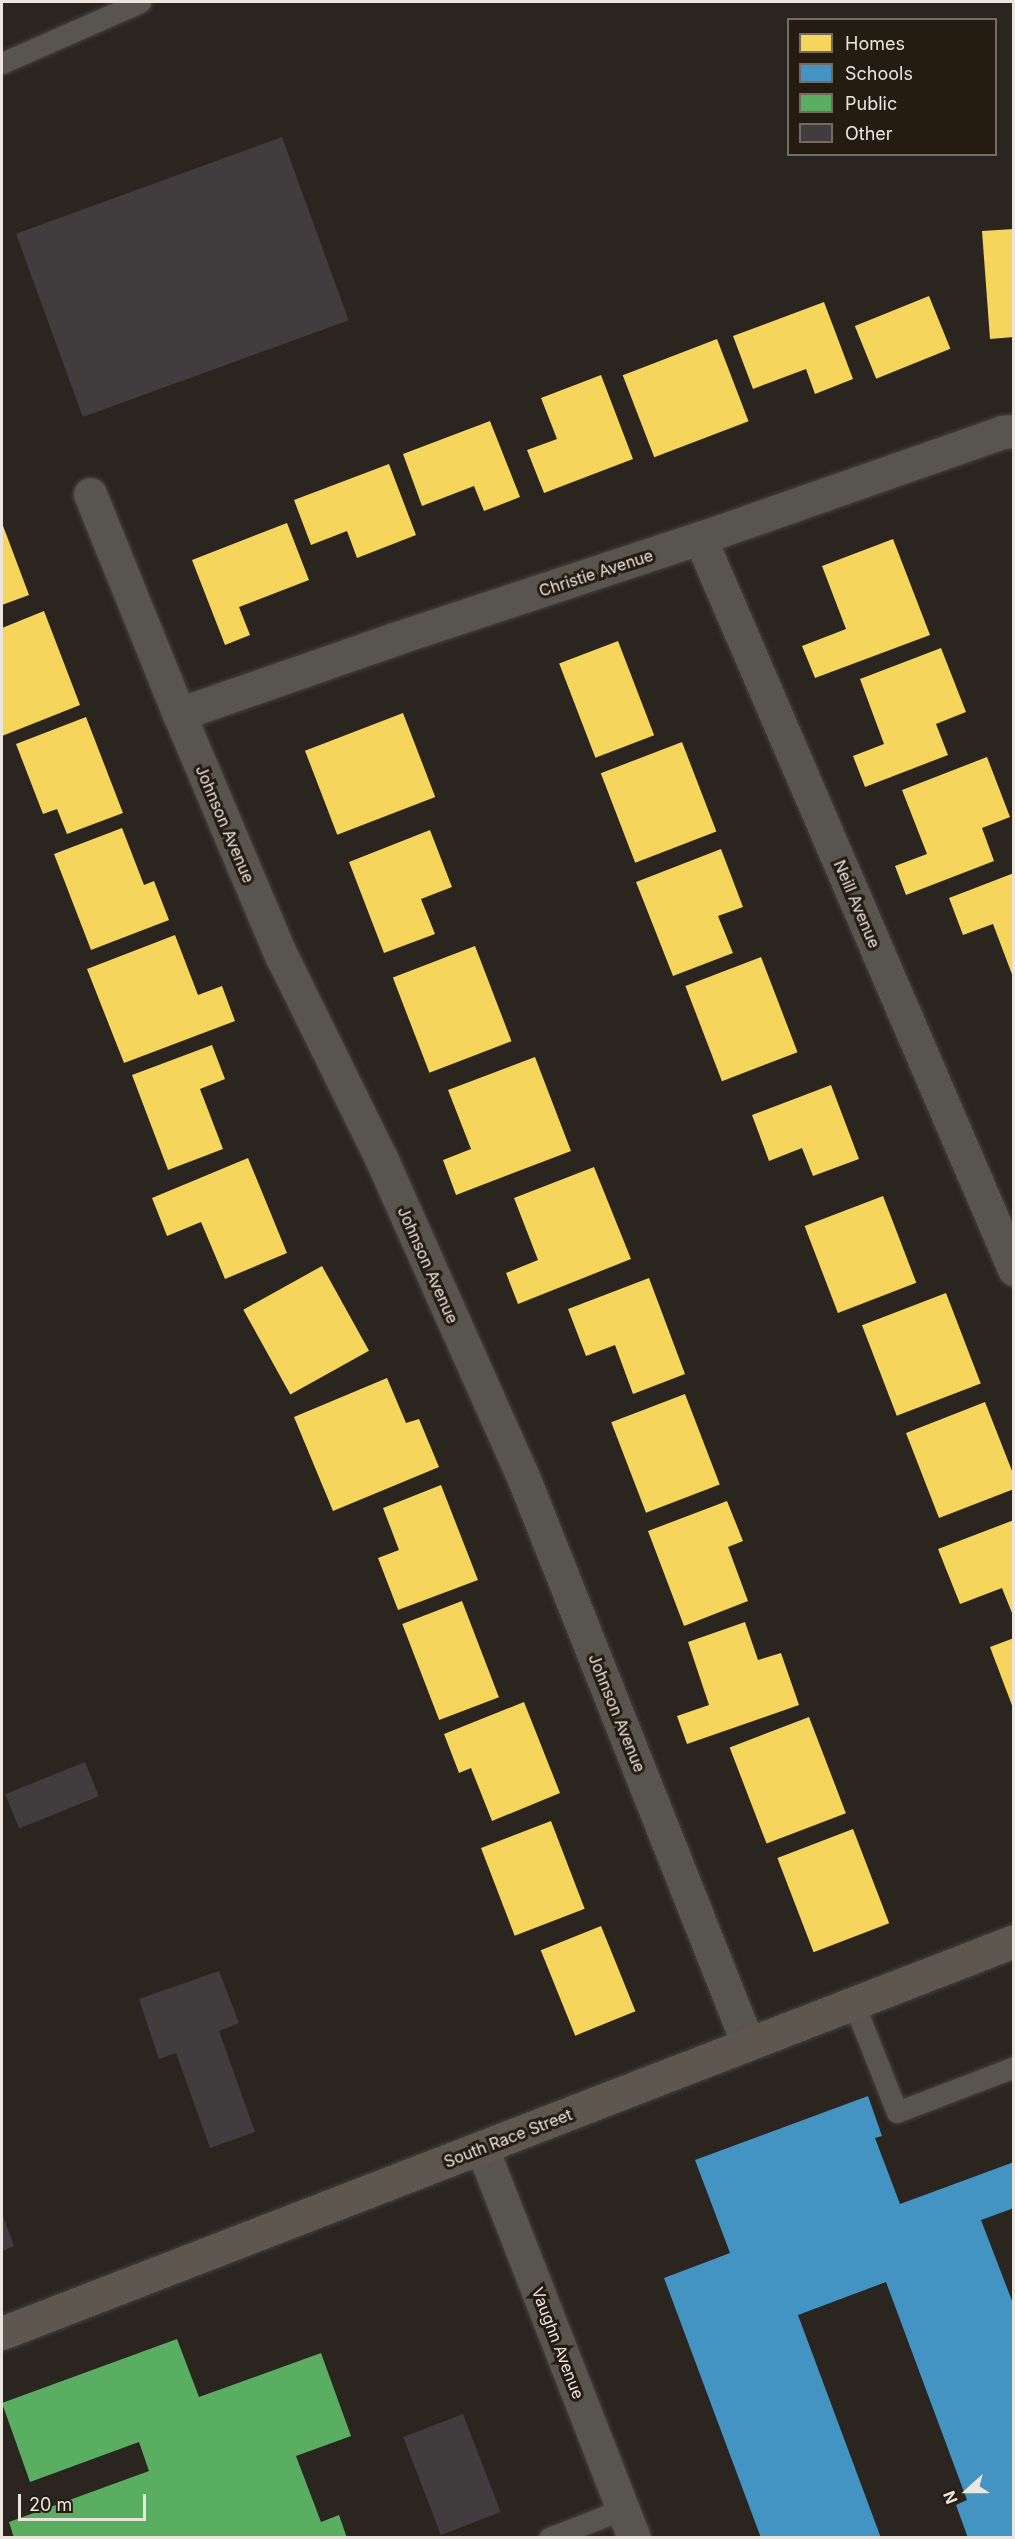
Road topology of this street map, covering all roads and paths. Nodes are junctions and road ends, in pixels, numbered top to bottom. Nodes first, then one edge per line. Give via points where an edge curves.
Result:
1 (140, 2) edge
2 (2, 63) edge
3 (1014, 431) edge
4 (90, 494) dead end
5 (700, 538) junction
6 (179, 714) junction
7 (1014, 1269) edge
8 (1014, 1941) edge
9 (854, 2004) junction
10 (748, 2044) junction
11 (1014, 2067) edge
12 (482, 2148) junction
13 (2, 2333) edge
14 (629, 2524) edge
15 (549, 2538) edge

1 - 2 lane
3 - 5 street, Christie Avenue
4 - 6 street, Johnson Avenue
5 - 6 street, Christie Avenue
5 - 7 street, Neill Avenue
6 - 10 street, Johnson Avenue via 281,956 381,1158 522,1474
8 - 9 main road, South Race Street
9 - 10 main road, South Race Street
9 - 11 lane via 897,2112
10 - 12 main road, South Race Street
12 - 13 main road, South Race Street
12 - 14 street, Vaughn Avenue
14 - 15 lane

